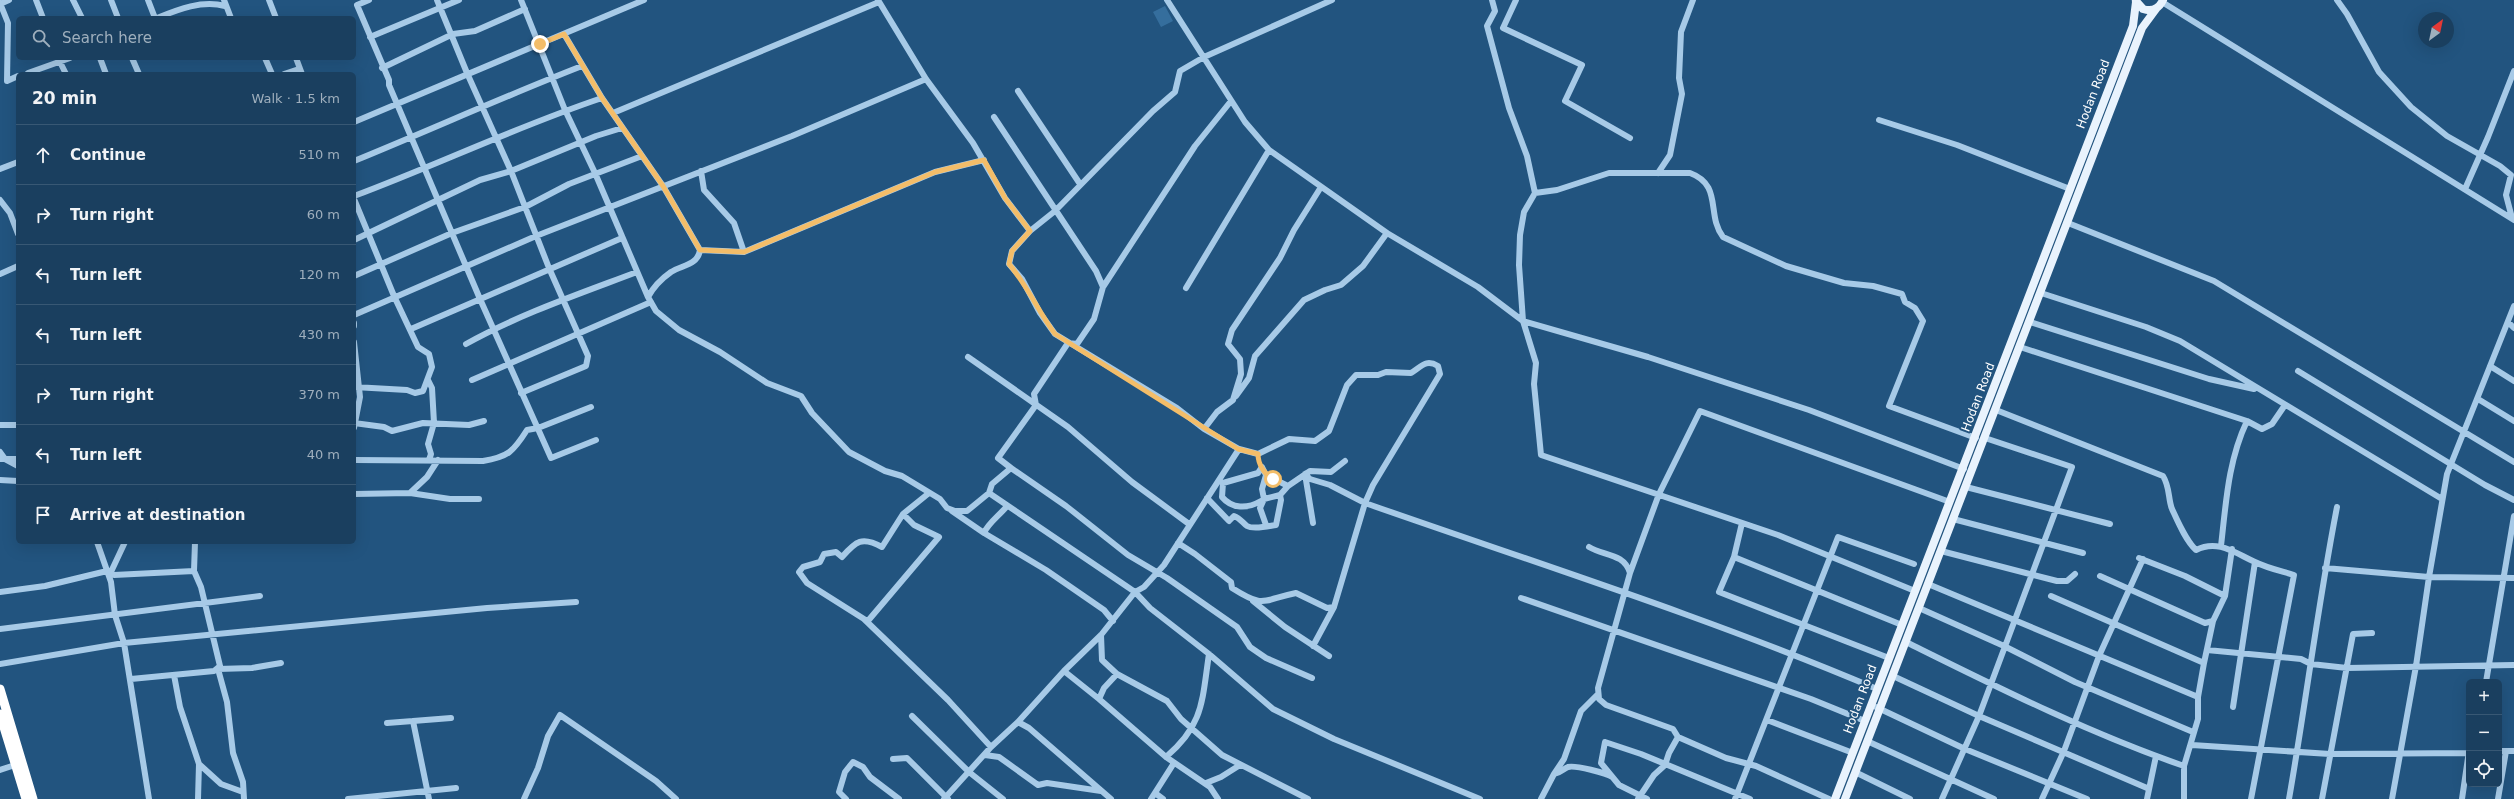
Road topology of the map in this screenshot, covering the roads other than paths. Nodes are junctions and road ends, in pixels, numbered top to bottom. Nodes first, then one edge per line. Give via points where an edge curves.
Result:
1 (9, 0) edge
2 (36, 0) edge
3 (73, 0) edge
4 (111, 0) edge
5 (148, 0) edge
6 (186, 0) edge
7 (269, 0) edge
8 (369, 0) edge
9 (438, 0) edge
10 (459, 0) edge
11 (521, 0) edge
12 (644, 0) edge
13 (1167, 0) edge
14 (1332, 0) edge
15 (1492, 0) edge
16 (1516, 0) edge
17 (1693, 0) edge
18 (2337, 0) edge
19 (878, 1) edge
20 (2136, 1) edge
21 (2162, 1) edge
22 (355, 2) edge
23 (224, 3) edge
24 (0, 4) edge
25 (188, 7) junction
26 (441, 8) junction
27 (525, 9) junction
28 (2156, 9) junction
29 (42, 16) edge
30 (81, 16) edge
31 (117, 16) edge
32 (155, 16) edge
33 (162, 16) edge
34 (230, 16) edge
35 (275, 16) edge
36 (453, 34) junction
37 (564, 34) junction
38 (370, 37) junction
39 (540, 44) junction
40 (1204, 57) junction
41 (59, 60) edge
42 (101, 60) edge
43 (133, 60) edge
44 (266, 60) edge
45 (297, 60) edge
46 (582, 66) junction
47 (382, 68) junction
48 (300, 71) edge
49 (2514, 71) edge
50 (31, 72) edge
51 (65, 72) edge
52 (105, 72) edge
53 (138, 72) edge
54 (271, 72) edge
55 (467, 73) junction
56 (16, 77) edge
57 (552, 78) junction
58 (926, 78) junction
59 (7, 81) junction
60 (0, 85) edge
61 (1018, 91) dead end
62 (602, 98) junction
63 (1231, 100) junction
64 (398, 106) junction
65 (482, 108) junction
66 (565, 110) junction
67 (613, 113) junction
68 (994, 117) dead end
69 (1879, 120) dead end
70 (356, 121) edge
71 (622, 128) junction
72 (412, 137) junction
73 (1630, 138) dead end
74 (496, 139) junction
75 (581, 142) junction
76 (1268, 150) junction
77 (642, 156) junction
78 (2480, 156) junction
79 (356, 160) edge
80 (984, 160) junction
81 (16, 163) edge
82 (0, 169) edge
83 (424, 170) junction
84 (511, 171) junction
85 (701, 171) junction
86 (595, 173) junction
87 (1658, 173) junction
88 (1080, 184) junction
89 (663, 186) junction
90 (1321, 187) junction
91 (2070, 189) junction
92 (2465, 189) junction
93 (1535, 193) junction
94 (356, 196) edge
95 (0, 200) edge
96 (437, 200) junction
97 (356, 202) edge
98 (525, 206) junction
99 (609, 208) junction
100 (1055, 211) junction
101 (2513, 219) edge
102 (2068, 223) junction
103 (16, 229) edge
104 (1030, 231) junction
105 (368, 233) junction
106 (452, 233) junction
107 (1387, 233) junction
108 (536, 236) junction
109 (622, 238) junction
110 (356, 239) edge
111 (700, 250) junction
112 (744, 252) junction
113 (380, 264) junction
114 (467, 265) junction
115 (16, 267) edge
116 (549, 268) junction
117 (637, 272) junction
118 (0, 273) edge
119 (356, 275) edge
120 (1103, 287) junction
121 (1186, 288) dead end
122 (2041, 293) junction
123 (394, 296) junction
124 (480, 299) junction
125 (563, 299) junction
126 (650, 300) junction
127 (2514, 306) edge
128 (356, 314) edge
129 (1523, 322) junction
130 (2030, 322) junction
131 (2508, 322) junction
132 (2514, 328) edge
133 (411, 329) junction
134 (494, 329) junction
135 (579, 333) junction
136 (1068, 343) junction
137 (466, 344) dead end
138 (2020, 347) junction
139 (968, 356) dead end
140 (508, 363) junction
141 (2490, 366) junction
142 (356, 372) edge
143 (2298, 372) dead end
144 (428, 380) junction
145 (472, 380) dead end
146 (2514, 381) edge
147 (357, 387) edge
148 (2260, 390) junction
149 (521, 393) junction
150 (2478, 399) junction
151 (1233, 400) junction
152 (1036, 405) junction
153 (2285, 405) junction
154 (591, 407) dead end
155 (1996, 410) junction
156 (356, 415) edge
157 (484, 421) dead end
158 (2247, 421) junction
159 (2514, 421) edge
160 (434, 423) junction
161 (356, 424) edge
162 (0, 425) edge
163 (16, 425) edge
164 (538, 428) junction
165 (1204, 429) junction
166 (2464, 432) junction
167 (1976, 438) junction
168 (1985, 438) junction
169 (596, 440) dead end
170 (1238, 449) junction
171 (0, 452) edge
172 (1258, 454) junction
173 (3, 459) edge
174 (16, 459) edge
175 (356, 460) edge
176 (429, 460) junction
177 (438, 460) junction
178 (1345, 461) dead end
179 (2514, 462) edge
180 (2451, 464) junction
181 (16, 465) edge
182 (1262, 466) junction
183 (1011, 468) junction
184 (1964, 469) junction
185 (1305, 474) junction
186 (1266, 475) junction
187 (0, 480) edge
188 (16, 481) edge
189 (1220, 482) junction
190 (1288, 486) junction
191 (1966, 487) junction
192 (410, 493) junction
193 (929, 493) junction
194 (989, 493) junction
195 (356, 494) edge
196 (1659, 494) junction
197 (1280, 495) junction
198 (1207, 498) junction
199 (479, 499) dead end
200 (2442, 499) junction
201 (1263, 500) junction
202 (2514, 500) edge
203 (1950, 502) junction
204 (1365, 504) junction
205 (1007, 506) junction
206 (2337, 506) dead end
207 (946, 508) junction
208 (2056, 511) junction
209 (903, 514) junction
210 (2514, 516) edge
211 (1953, 519) junction
212 (1313, 523) dead end
213 (1742, 523) junction
214 (1189, 524) junction
215 (2110, 524) dead end
216 (1266, 525) junction
217 (984, 533) junction
218 (1178, 543) junction
219 (98, 544) edge
220 (124, 544) edge
221 (195, 544) edge
222 (2043, 544) junction
223 (2221, 546) junction
224 (1589, 548) dead end
225 (2232, 549) junction
226 (1941, 551) junction
227 (2083, 553) dead end
228 (1831, 556) junction
229 (1734, 558) junction
230 (2255, 562) junction
231 (1914, 564) dead end
232 (2326, 568) junction
233 (194, 571) junction
234 (109, 573) junction
235 (1156, 573) junction
236 (1630, 573) junction
237 (2075, 574) dead end
238 (2032, 575) junction
239 (2100, 576) dead end
240 (2429, 577) junction
241 (2505, 578) junction
242 (2514, 578) edge
243 (1928, 584) junction
244 (2130, 589) junction
245 (1818, 591) junction
246 (1915, 591) junction
247 (0, 592) edge
248 (1134, 592) junction
249 (1624, 593) junction
250 (260, 596) dead end
251 (2051, 596) dead end
252 (2225, 596) junction
253 (1521, 598) dead end
254 (1253, 601) junction
255 (204, 602) junction
256 (576, 602) dead end
257 (1334, 607) junction
258 (1919, 608) junction
259 (115, 615) junction
260 (2015, 619) junction
261 (1113, 621) junction
262 (2212, 621) junction
263 (867, 622) junction
264 (1804, 624) junction
265 (2114, 624) junction
266 (1902, 625) junction
267 (0, 628) edge
268 (1615, 630) junction
269 (2372, 633) dead end
270 (1101, 634) junction
271 (213, 636) junction
272 (1906, 642) junction
273 (124, 643) junction
274 (1313, 646) junction
275 (2004, 646) junction
276 (2207, 650) junction
277 (1792, 653) junction
278 (1209, 654) junction
279 (2240, 655) junction
280 (1329, 656) dead end
281 (2099, 656) junction
282 (2277, 657) junction
283 (1889, 658) junction
284 (281, 663) dead end
285 (2204, 663) junction
286 (0, 664) edge
287 (2311, 664) junction
288 (2514, 665) edge
289 (2416, 666) junction
290 (2488, 667) junction
291 (2347, 668) junction
292 (218, 669) junction
293 (1064, 671) junction
294 (1117, 674) junction
295 (174, 675) junction
296 (1893, 676) junction
297 (1312, 678) dead end
298 (131, 679) junction
299 (2486, 679) edge
300 (1990, 682) junction
301 (2087, 687) junction
302 (1779, 688) junction
303 (0, 689) edge
304 (1877, 689) junction
305 (1597, 695) junction
306 (2198, 697) junction
307 (1099, 699) junction
308 (1871, 705) junction
309 (2233, 707) dead end
310 (1880, 708) junction
311 (0, 714) edge
312 (912, 716) dead end
313 (1979, 716) junction
314 (451, 718) dead end
315 (1767, 720) junction
316 (414, 721) junction
317 (1865, 721) junction
318 (1018, 722) junction
319 (2075, 722) junction
320 (387, 723) dead end
321 (1191, 730) junction
322 (3, 732) edge
323 (2193, 732) junction
324 (1678, 737) junction
325 (1867, 741) junction
326 (2192, 745) junction
327 (991, 746) junction
328 (1966, 749) junction
329 (2259, 750) junction
330 (2064, 751) junction
331 (2502, 751) edge
332 (2514, 751) edge
333 (2400, 752) junction
334 (2466, 752) edge
335 (1853, 753) junction
336 (2297, 753) junction
337 (2330, 754) junction
338 (984, 755) junction
339 (2156, 756) junction
340 (1166, 757) junction
341 (893, 758) dead end
342 (1174, 763) junction
343 (199, 764) junction
344 (1748, 764) junction
345 (15, 765) junction
346 (1240, 765) junction
347 (1665, 765) junction
348 (2184, 766) junction
349 (0, 770) edge
350 (969, 772) junction
351 (1855, 772) junction
352 (2466, 772) edge
353 (1554, 774) junction
354 (1613, 779) junction
355 (1949, 779) junction
356 (1206, 783) junction
357 (2049, 783) junction
358 (2499, 787) edge
359 (456, 788) dead end
360 (2148, 788) junction
361 (427, 790) junction
362 (1101, 791) junction
363 (1155, 793) junction
364 (244, 796) edge
365 (1736, 796) edge
366 (946, 798) edge
367 (1108, 798) edge
368 (1638, 798) edge
369 (26, 799) edge
370 (33, 799) edge
371 (149, 799) edge
372 (198, 799) edge
373 (348, 799) edge
374 (429, 799) edge
375 (524, 799) edge
376 (676, 799) edge
377 (846, 799) edge
378 (899, 799) edge
379 (1003, 799) edge
380 (1151, 799) edge
381 (1163, 799) edge
382 (1218, 799) edge
383 (1308, 799) edge
384 (1480, 799) edge
385 (1541, 799) edge
386 (1647, 799) edge
387 (1750, 799) edge
388 (1830, 799) edge
389 (1835, 799) edge
390 (1845, 799) edge
391 (1910, 799) edge
392 (1942, 799) edge
393 (1994, 799) edge
394 (2042, 799) edge
395 (2087, 799) edge
396 (2147, 799) edge
397 (2184, 799) edge
398 (2251, 799) edge
399 (2289, 799) edge
400 (2322, 799) edge
401 (2392, 799) edge
402 (2462, 799) edge
403 (2498, 799) edge

1 - 24 street
2 - 29 street
3 - 30 street
4 - 31 street
5 - 32 street
6 - 25 street
7 - 35 street
8 - 22 street
9 - 26 street
10 - 26 street
11 - 27 street
12 - 37 street
13 - 40 street
14 - 40 street
15 - 93 street via 1495,11 1487,26 1508,108 1527,156
16 - 73 street via 1503,28 1582,65 1565,101
17 - 87 street via 1681,32 1679,78 1682,94 1670,155
18 - 78 street via 2379,72 2411,107 2448,136
19 - 58 street
19 - 67 street
20 - 28 main road, Hodan Road via 2143,9
20 - 91 main road, Hodan Road via 2133,26
21 - 28 main road, Hodan Road
21 - 92 street
22 - 38 street
23 - 25 street via 214,2
23 - 34 street
24 - 59 street via 8,23
25 - 33 street
26 - 36 street
26 - 38 street
27 - 36 street via 475,31
27 - 39 street
28 - 102 main road, Hodan Road via 2142,28
36 - 47 street
36 - 55 street
37 - 39 street
37 - 46 street
38 - 47 street
39 - 55 street
39 - 57 street
40 - 63 street
40 - 88 street via 1180,71 1175,92 1152,111
41 - 50 street
41 - 51 street
42 - 52 street
43 - 53 street
44 - 54 street
45 - 48 street
46 - 57 street
46 - 62 street
47 - 64 street
49 - 78 street
55 - 64 street
55 - 65 street
56 - 59 street
57 - 65 street
57 - 66 street
58 - 80 street
58 - 85 street via 792,136
59 - 60 street
61 - 88 street
62 - 66 street
62 - 67 street
63 - 76 street
63 - 120 street via 1198,141
64 - 70 street
64 - 72 street
65 - 72 street via 455,117
65 - 74 street
66 - 74 street
66 - 75 street
67 - 71 street
68 - 100 street
69 - 91 street via 1957,145
71 - 75 street
71 - 77 street
72 - 79 street
72 - 83 street
74 - 83 street
74 - 84 street
75 - 84 street
75 - 86 street
76 - 90 street
76 - 121 street
77 - 86 street
77 - 89 street
78 - 92 street
78 - 101 street via 2511,175 2506,195
80 - 104 street via 1005,198
80 - 112 street via 935,172
81 - 82 street
83 - 94 street
83 - 96 street
84 - 96 street via 480,180
84 - 98 street
85 - 89 street
85 - 112 street via 704,190 734,223
86 - 98 street
86 - 99 street
87 - 93 street via 1609,173 1557,190
87 - 167 street via 1690,173 1699,176 1709,187 1714,203 1714,219 1723,237 1786,266 1902,294 1905,302 1915,308 1923,321 1889,406
88 - 100 street
89 - 99 street
89 - 111 street
90 - 107 street
90 - 151 street via 1276,264 1232,330 1228,344 1242,365
91 - 167 main road, Hodan Road
92 - 101 street
93 - 129 street via 1524,212 1520,235 1519,265
95 - 103 street via 10,213
96 - 105 street
96 - 106 street
97 - 105 street
98 - 106 street
98 - 108 street
99 - 108 street
99 - 109 street
100 - 104 street
100 - 120 street via 1096,271
102 - 122 main road, Hodan Road
102 - 166 street via 2214,281
104 - 136 street via 1012,251 1009,264 1022,279 1051,329
105 - 110 street
105 - 113 street
106 - 113 street
106 - 114 street
107 - 129 street via 1478,287
107 - 151 street via 1363,266 1341,285 1304,300 1255,356 1249,378
108 - 114 street
108 - 116 street
109 - 116 street
109 - 117 street
111 - 112 street
111 - 126 street via 699,256 693,262 673,271 653,287
113 - 119 street
113 - 123 street
114 - 123 street
114 - 124 street
115 - 118 street
116 - 124 street
116 - 125 street
117 - 125 street
117 - 126 street
120 - 136 street via 1094,319 1077,344
122 - 130 main road, Hodan Road
122 - 148 street via 2146,327 2180,341
123 - 128 street
123 - 133 street
124 - 133 street
124 - 134 street
125 - 134 street
125 - 135 street
126 - 135 street
126 - 193 street via 656,311 680,330 720,352 767,383 801,396 812,413 849,452 885,471 902,476
127 - 131 street
129 - 184 street via 1648,357 1809,410
129 - 196 street via 1536,363 1534,384 1540,455
130 - 138 main road, Hodan Road
130 - 148 street via 2209,379
131 - 132 street
131 - 141 street
133 - 144 street via 418,347 432,359
134 - 137 street
134 - 140 street
135 - 140 street
135 - 149 street via 588,356 586,366
136 - 152 street via 1034,394
136 - 165 street via 1177,408
138 - 155 main road, Hodan Road
138 - 158 street
139 - 152 street
140 - 145 street
140 - 149 street
141 - 146 street
141 - 150 street
142 - 147 street
143 - 180 street
144 - 147 street via 423,391 415,393 408,390
144 - 160 street via 432,388
147 - 156 street via 360,397
148 - 153 street
149 - 164 street
150 - 159 street
150 - 166 street
151 - 165 street via 1217,412
152 - 183 street via 1025,424 998,458
152 - 214 street via 1068,427 1132,482
153 - 158 street via 2272,424 2262,429
153 - 200 street
154 - 164 street
155 - 168 main road, Hodan Road
155 - 223 street via 2158,473 2166,481 2172,509 2188,543 2196,550
157 - 160 street via 469,425
158 - 223 street via 2238,439 2228,482
160 - 161 street via 410,425 392,431 384,427
160 - 176 street via 428,444 431,454
162 - 163 street
164 - 169 street via 551,458
164 - 177 street via 527,430 506,457 483,461
165 - 170 street
166 - 179 street
166 - 180 street
167 - 184 main road, Hodan Road
168 - 191 main road, Hodan Road
168 - 208 street via 2072,468
170 - 172 street
170 - 189 street
171 - 173 street
172 - 182 street via 1258,463
172 - 204 street via 1289,439 1315,441 1329,431 1347,385 1356,375 1411,373 1425,363 1432,362 1438,366 1440,374 1380,471
173 - 174 street
173 - 181 street
175 - 176 street
176 - 177 street
177 - 192 street via 427,477
178 - 185 street via 1331,472 1320,470
180 - 200 street
180 - 202 street
182 - 186 street
182 - 189 street via 1258,473
183 - 194 street via 992,484
183 - 235 street
184 - 203 main road, Hodan Road
185 - 190 street
185 - 204 street via 1310,479 1330,485
185 - 212 street
186 - 190 street
186 - 201 street via 1262,488
187 - 188 street
189 - 198 street
189 - 201 street via 1222,497 1227,503 1240,508
190 - 197 street
191 - 208 street
191 - 211 main road, Hodan Road
192 - 195 street
192 - 199 street via 450,499
193 - 207 street via 940,499
193 - 209 street
194 - 205 street
194 - 207 street via 967,511
196 - 203 street via 1700,411
196 - 213 street
196 - 236 street
197 - 201 street
197 - 216 street via 1276,524
198 - 214 street
198 - 216 street via 1229,521 1234,516 1248,527 1259,528
200 - 240 street
201 - 216 street via 1260,508
203 - 246 main road, Hodan Road
204 - 249 street
204 - 257 street
205 - 217 street via 995,521 986,527
205 - 248 street
206 - 232 street
207 - 217 street
208 - 215 street
208 - 222 street
209 - 263 street via 914,525 939,538
209 - 263 street via 882,547 873,542 854,543 842,557 836,552 824,554 820,562 803,567 799,572 807,583
210 - 241 street
211 - 222 street
211 - 226 main road, Hodan Road
213 - 228 street via 1778,534
213 - 229 street
214 - 218 street
217 - 261 street via 1046,570 1104,610
218 - 235 street
218 - 254 street via 1231,582 1232,588
219 - 234 street
220 - 234 street
221 - 233 street
222 - 227 street
222 - 238 street
223 - 225 street
224 - 236 street via 1618,557
225 - 230 street
225 - 252 street
226 - 238 street
226 - 243 main road, Hodan Road
228 - 231 street via 1838,537
228 - 245 street
228 - 246 street
229 - 245 street
229 - 264 street via 1719,592
230 - 279 street
230 - 282 street via 2294,575
232 - 240 street
232 - 287 street
233 - 234 street
233 - 255 street
234 - 247 street
234 - 259 street
235 - 248 street via 1144,587
235 - 297 street via 1237,627 1250,647 1266,658
236 - 249 street
237 - 238 street via 2067,581
238 - 260 street
239 - 244 street
240 - 241 street
240 - 289 street
241 - 242 street
241 - 290 street
243 - 258 main road, Hodan Road
243 - 260 street
244 - 252 street via 2141,559 2185,576
244 - 262 street via 2205,623
244 - 265 street
245 - 264 street
245 - 266 street
246 - 266 main road, Hodan Road
248 - 261 street
248 - 278 street via 1150,608
249 - 268 street
249 - 277 street
250 - 255 street
251 - 265 street
252 - 262 street
253 - 268 street
254 - 257 street via 1271,601 1296,593 1327,608
254 - 274 street
255 - 259 street
255 - 271 street
256 - 271 street via 487,608
257 - 274 street
258 - 272 main road, Hodan Road
258 - 275 street
259 - 267 street
259 - 273 street
260 - 275 street
260 - 281 street
261 - 270 street
262 - 276 street
263 - 327 street via 948,700
264 - 277 street
264 - 283 street
265 - 281 street
265 - 285 street
266 - 283 main road, Hodan Road
268 - 302 street
268 - 305 street
269 - 291 street via 2353,634
270 - 293 street
270 - 294 street via 1102,660
271 - 273 street
271 - 292 street via 220,666
272 - 296 main road, Hodan Road
272 - 300 street
273 - 286 street
273 - 298 street
274 - 280 street
275 - 300 street
275 - 301 street
276 - 279 street
276 - 285 street
277 - 302 street
277 - 304 street
278 - 321 street via 1201,711
278 - 384 street via 1273,710 1334,739
279 - 282 street
279 - 309 street
281 - 301 street
281 - 306 street
282 - 287 street via 2304,659
282 - 329 street
283 - 304 main road, Hodan Road
284 - 292 street via 252,668
285 - 306 street
287 - 291 street
287 - 336 street
288 - 290 street
289 - 290 street
289 - 291 street
289 - 333 street
290 - 299 street
291 - 337 street
292 - 295 street
292 - 364 street via 227,702 233,753 243,782
293 - 307 street
293 - 318 street
294 - 307 street via 1104,688
294 - 321 street via 1167,701
295 - 298 street
295 - 343 street via 180,707
296 - 310 main road, Hodan Road
296 - 313 street
298 - 371 street
300 - 313 street
300 - 319 street
301 - 319 street
301 - 323 street
302 - 315 street
302 - 317 street
303 - 370 highway
304 - 308 main road, Hodan Road
305 - 324 street via 1606,705 1673,729
305 - 353 street via 1581,711 1564,759
306 - 323 street via 2198,719
307 - 340 street
308 - 310 street
308 - 317 main road, Hodan Road
310 - 325 main road, Hodan Road
310 - 328 street
311 - 322 highway
312 - 350 street
313 - 328 street
313 - 330 street
314 - 316 street
315 - 335 street
315 - 344 street
316 - 320 street
316 - 361 street
317 - 335 main road, Hodan Road
318 - 327 street
318 - 362 street via 1029,728
319 - 330 street
319 - 339 street
321 - 340 street
321 - 346 street via 1216,751
322 - 345 highway
323 - 326 street
324 - 344 street via 1726,758
324 - 347 street
325 - 351 main road, Hodan Road
325 - 355 street
326 - 329 street
326 - 348 street
327 - 338 street
328 - 355 street
328 - 357 street
329 - 336 street
329 - 398 street
330 - 357 street
330 - 360 street
331 - 332 street
333 - 334 street
333 - 337 street
333 - 401 street
335 - 389 main road, Hodan Road
336 - 337 street
336 - 399 street
337 - 400 street
338 - 350 street
338 - 362 street via 999,757 1038,785
339 - 348 street
339 - 360 street
340 - 342 street
341 - 366 street via 907,758
342 - 356 street
342 - 363 street
343 - 364 street via 221,784
343 - 372 street
344 - 365 street
344 - 388 street
345 - 349 street
345 - 369 highway
346 - 356 street
346 - 383 street
347 - 354 street via 1605,742 1601,763
347 - 365 street
347 - 368 street via 1654,775
348 - 397 street
350 - 366 street
350 - 379 street
351 - 390 main road, Hodan Road
351 - 391 street
352 - 402 street
353 - 354 street via 1568,767 1579,766
353 - 385 street
354 - 368 street
355 - 392 street
355 - 393 street
356 - 382 street
357 - 394 street
357 - 395 street
358 - 403 street
359 - 361 street
360 - 396 street
361 - 373 street
361 - 374 street
362 - 367 street
363 - 380 street
363 - 381 street
365 - 387 street
368 - 386 street
375 - 376 street via 538,768 551,728 560,715 656,781
377 - 378 street via 839,792 844,772 853,762 863,766 870,777

